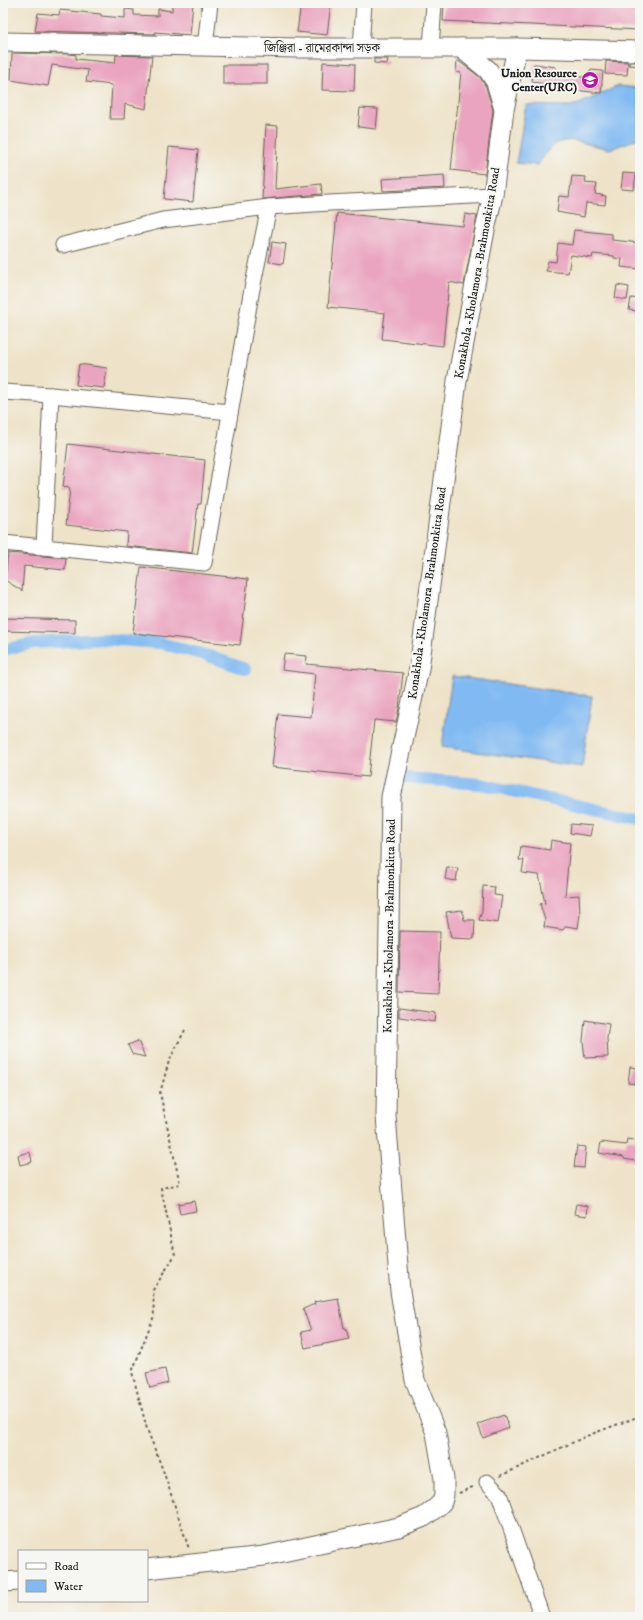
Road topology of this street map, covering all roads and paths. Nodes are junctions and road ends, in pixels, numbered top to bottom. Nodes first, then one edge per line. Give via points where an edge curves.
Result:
1 (210, 3) edge
2 (364, 3) edge
3 (434, 3) edge
4 (3, 42) edge
5 (205, 47) junction
6 (361, 48) junction
7 (461, 48) junction
8 (517, 48) junction
9 (431, 49) junction
10 (640, 51) edge
11 (504, 110) junction
12 (493, 196) junction
13 (269, 207) junction
14 (63, 246) dead end
15 (3, 392) edge
16 (51, 395) junction
17 (230, 412) junction
18 (3, 543) edge
19 (44, 547) junction
20 (185, 1030) dead end
21 (640, 1416) edge
22 (487, 1482) junction
23 (437, 1508) junction
24 (194, 1564) junction
25 (148, 1569) edge
26 (18, 1581) edge
27 (3, 1582) edge
28 (542, 1617) edge

1 - 5 street
2 - 6 street
3 - 9 street
4 - 5 main road, জিঞ্জিরা - রামেরকান্দা সড়ক
5 - 6 main road, জিঞ্জিরা - রামেরকান্দা সড়ক
6 - 9 main road, জিঞ্জিরা - রামেরকান্দা সড়ক
7 - 8 main road, জিঞ্জিরা - রামেরকান্দা সড়ক
7 - 9 main road, জিঞ্জিরা - রামেরকান্দা সড়ক
7 - 11 main road via 488,70 496,82
8 - 10 main road, জিঞ্জিরা - রামেরকান্দা সড়ক
8 - 11 main road, Konakhola -Kholamora -Brahmonkitta Road
11 - 12 main road, Konakhola -Kholamora -Brahmonkitta Road
12 - 13 street
12 - 23 main road, Konakhola -Kholamora -Brahmonkitta Road via 457,381 419,669 391,797 386,1116 400,1291 415,1380 436,1433 444,1479 444,1495
13 - 14 street via 163,220
13 - 17 street
15 - 16 street
16 - 17 street
16 - 19 street
17 - 19 street via 204,563
18 - 19 street
20 - 24 path via 169,1061 160,1093 180,1184 161,1188 175,1255 153,1290 154,1316 132,1372 147,1429
21 - 22 path via 589,1435
22 - 23 path via 461,1492
22 - 28 street via 499,1494
23 - 24 main road via 424,1517 399,1527 264,1556
24 - 25 main road
26 - 27 main road

